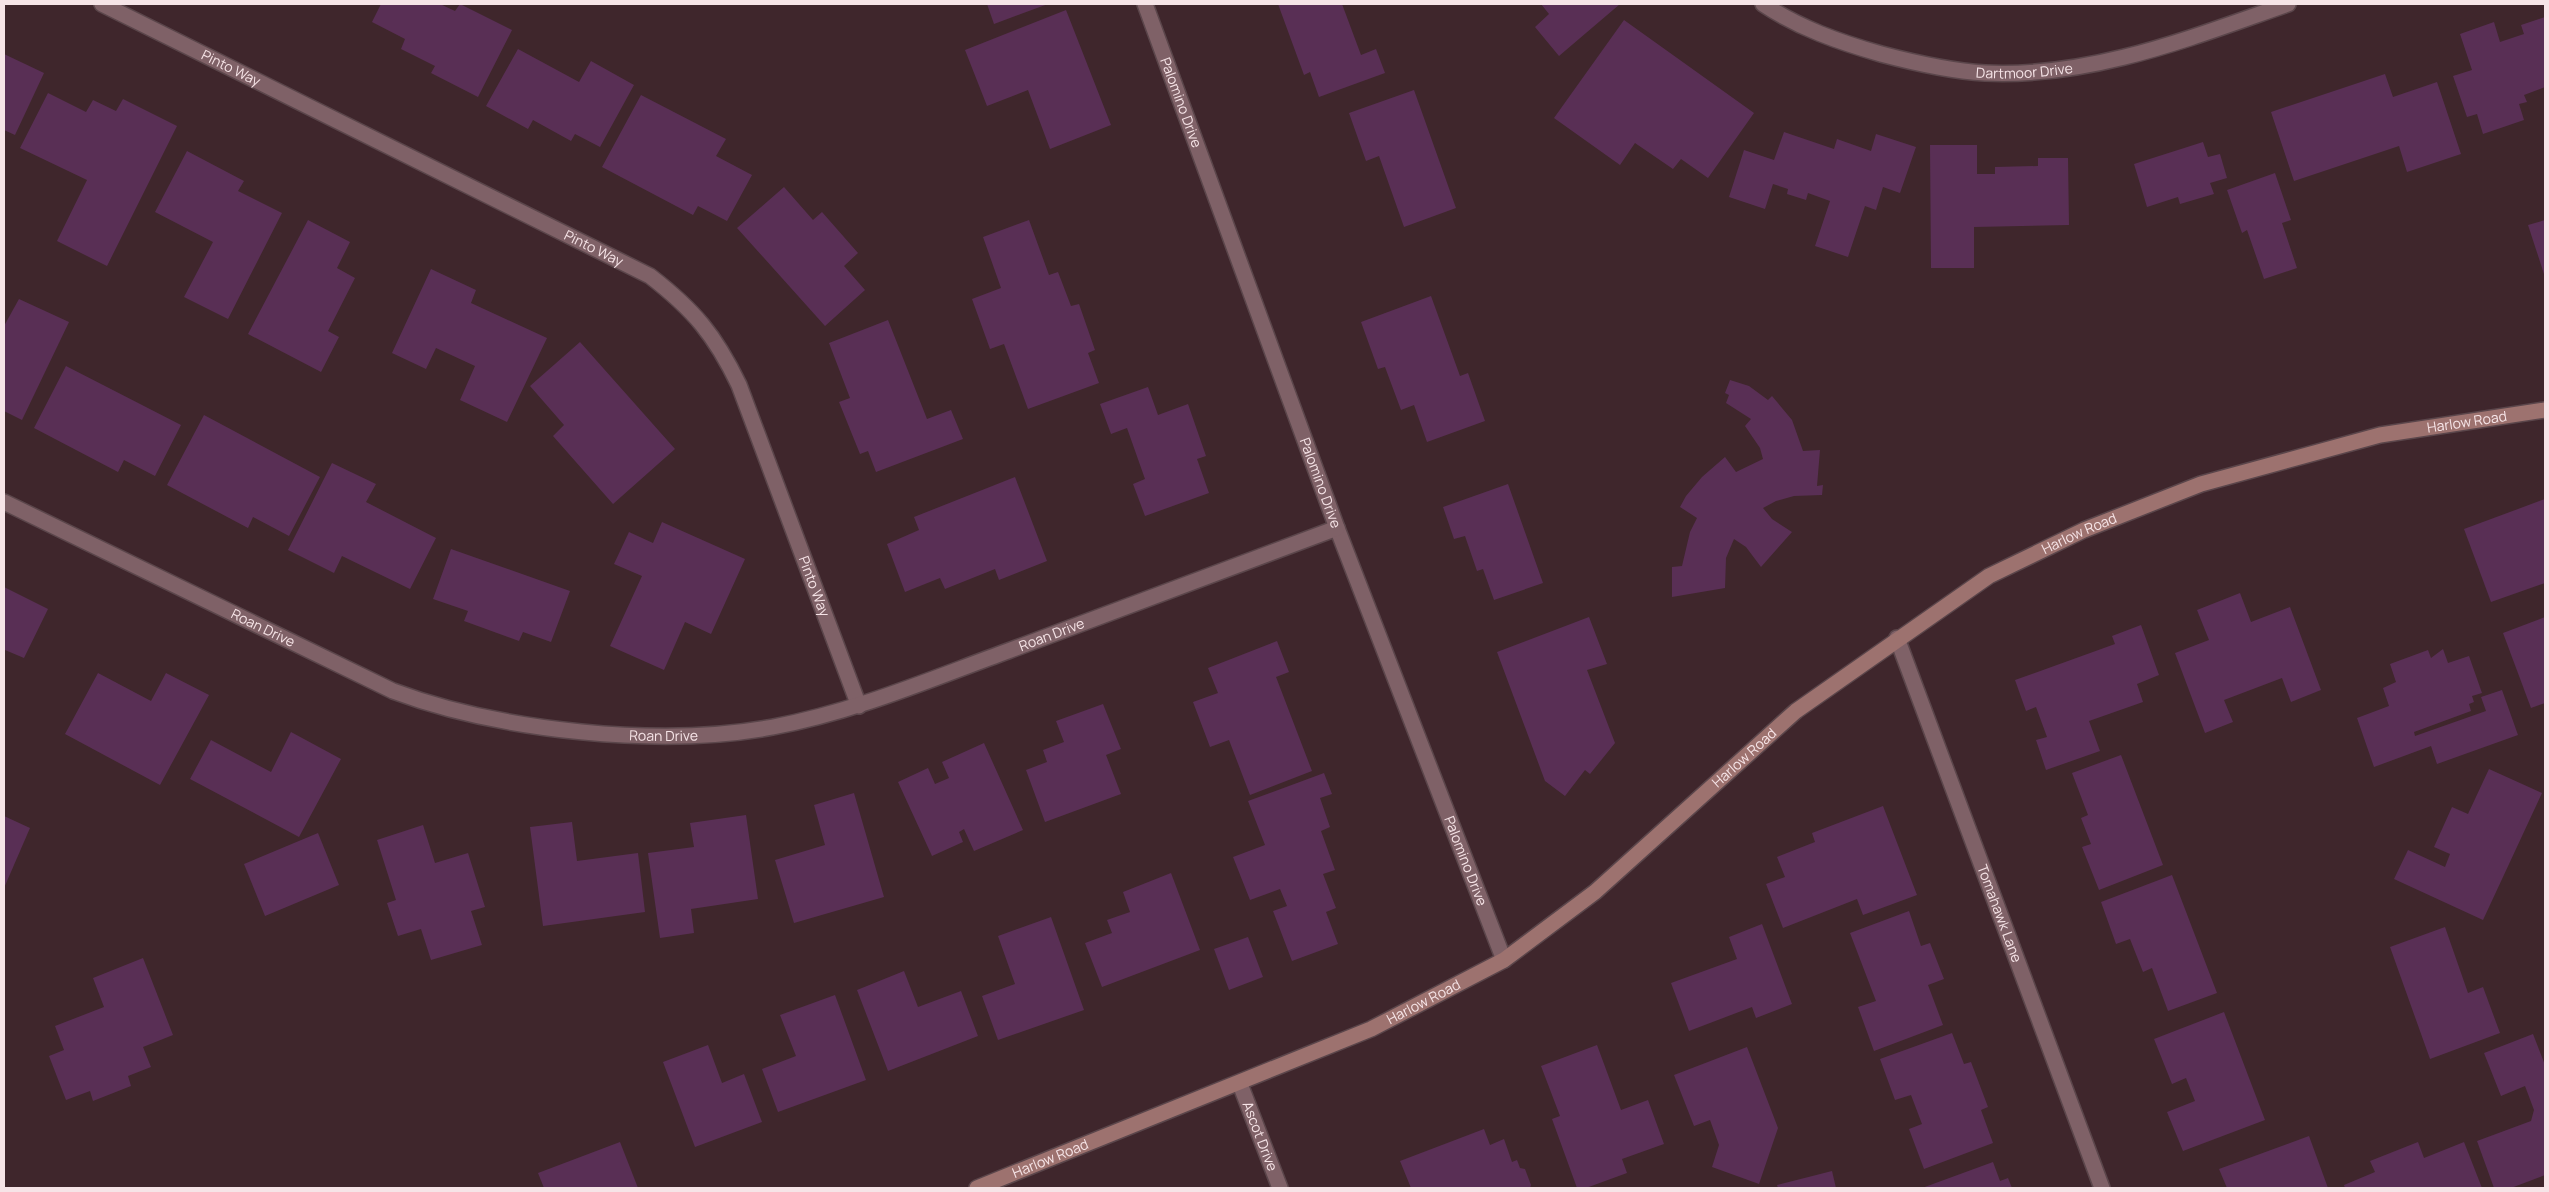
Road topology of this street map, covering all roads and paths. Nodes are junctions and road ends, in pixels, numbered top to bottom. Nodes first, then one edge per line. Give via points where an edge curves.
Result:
1 (102, 4) edge
2 (1144, 4) edge
3 (1763, 4) edge
4 (2288, 4) edge
5 (2545, 410) edge
6 (4, 502) edge
7 (1337, 528) junction
8 (1897, 638) junction
9 (859, 706) junction
10 (1504, 960) junction
11 (1240, 1084) junction
12 (977, 1188) edge
13 (1280, 1188) edge
14 (2102, 1188) edge

1 - 9 street, Pinto Way via 650,276 677,297 713,336 739,385
2 - 7 street, Palomino Drive
3 - 4 street, Dartmoor Drive via 1807,29 1844,44 1941,68 1985,73 2066,69 2140,54
5 - 8 main road, Harlow Road via 2380,435 2201,484 2084,530 1989,576
6 - 9 street, Roan Drive via 393,691 428,705 473,716 610,734 661,735 772,727
7 - 9 street, Roan Drive
7 - 10 street, Palomino Drive
8 - 10 main road, Harlow Road via 1796,711 1595,892
8 - 14 street, Tomahawk Lane
10 - 11 main road, Harlow Road via 1371,1029
11 - 12 main road, Harlow Road
11 - 13 street, Ascot Drive

